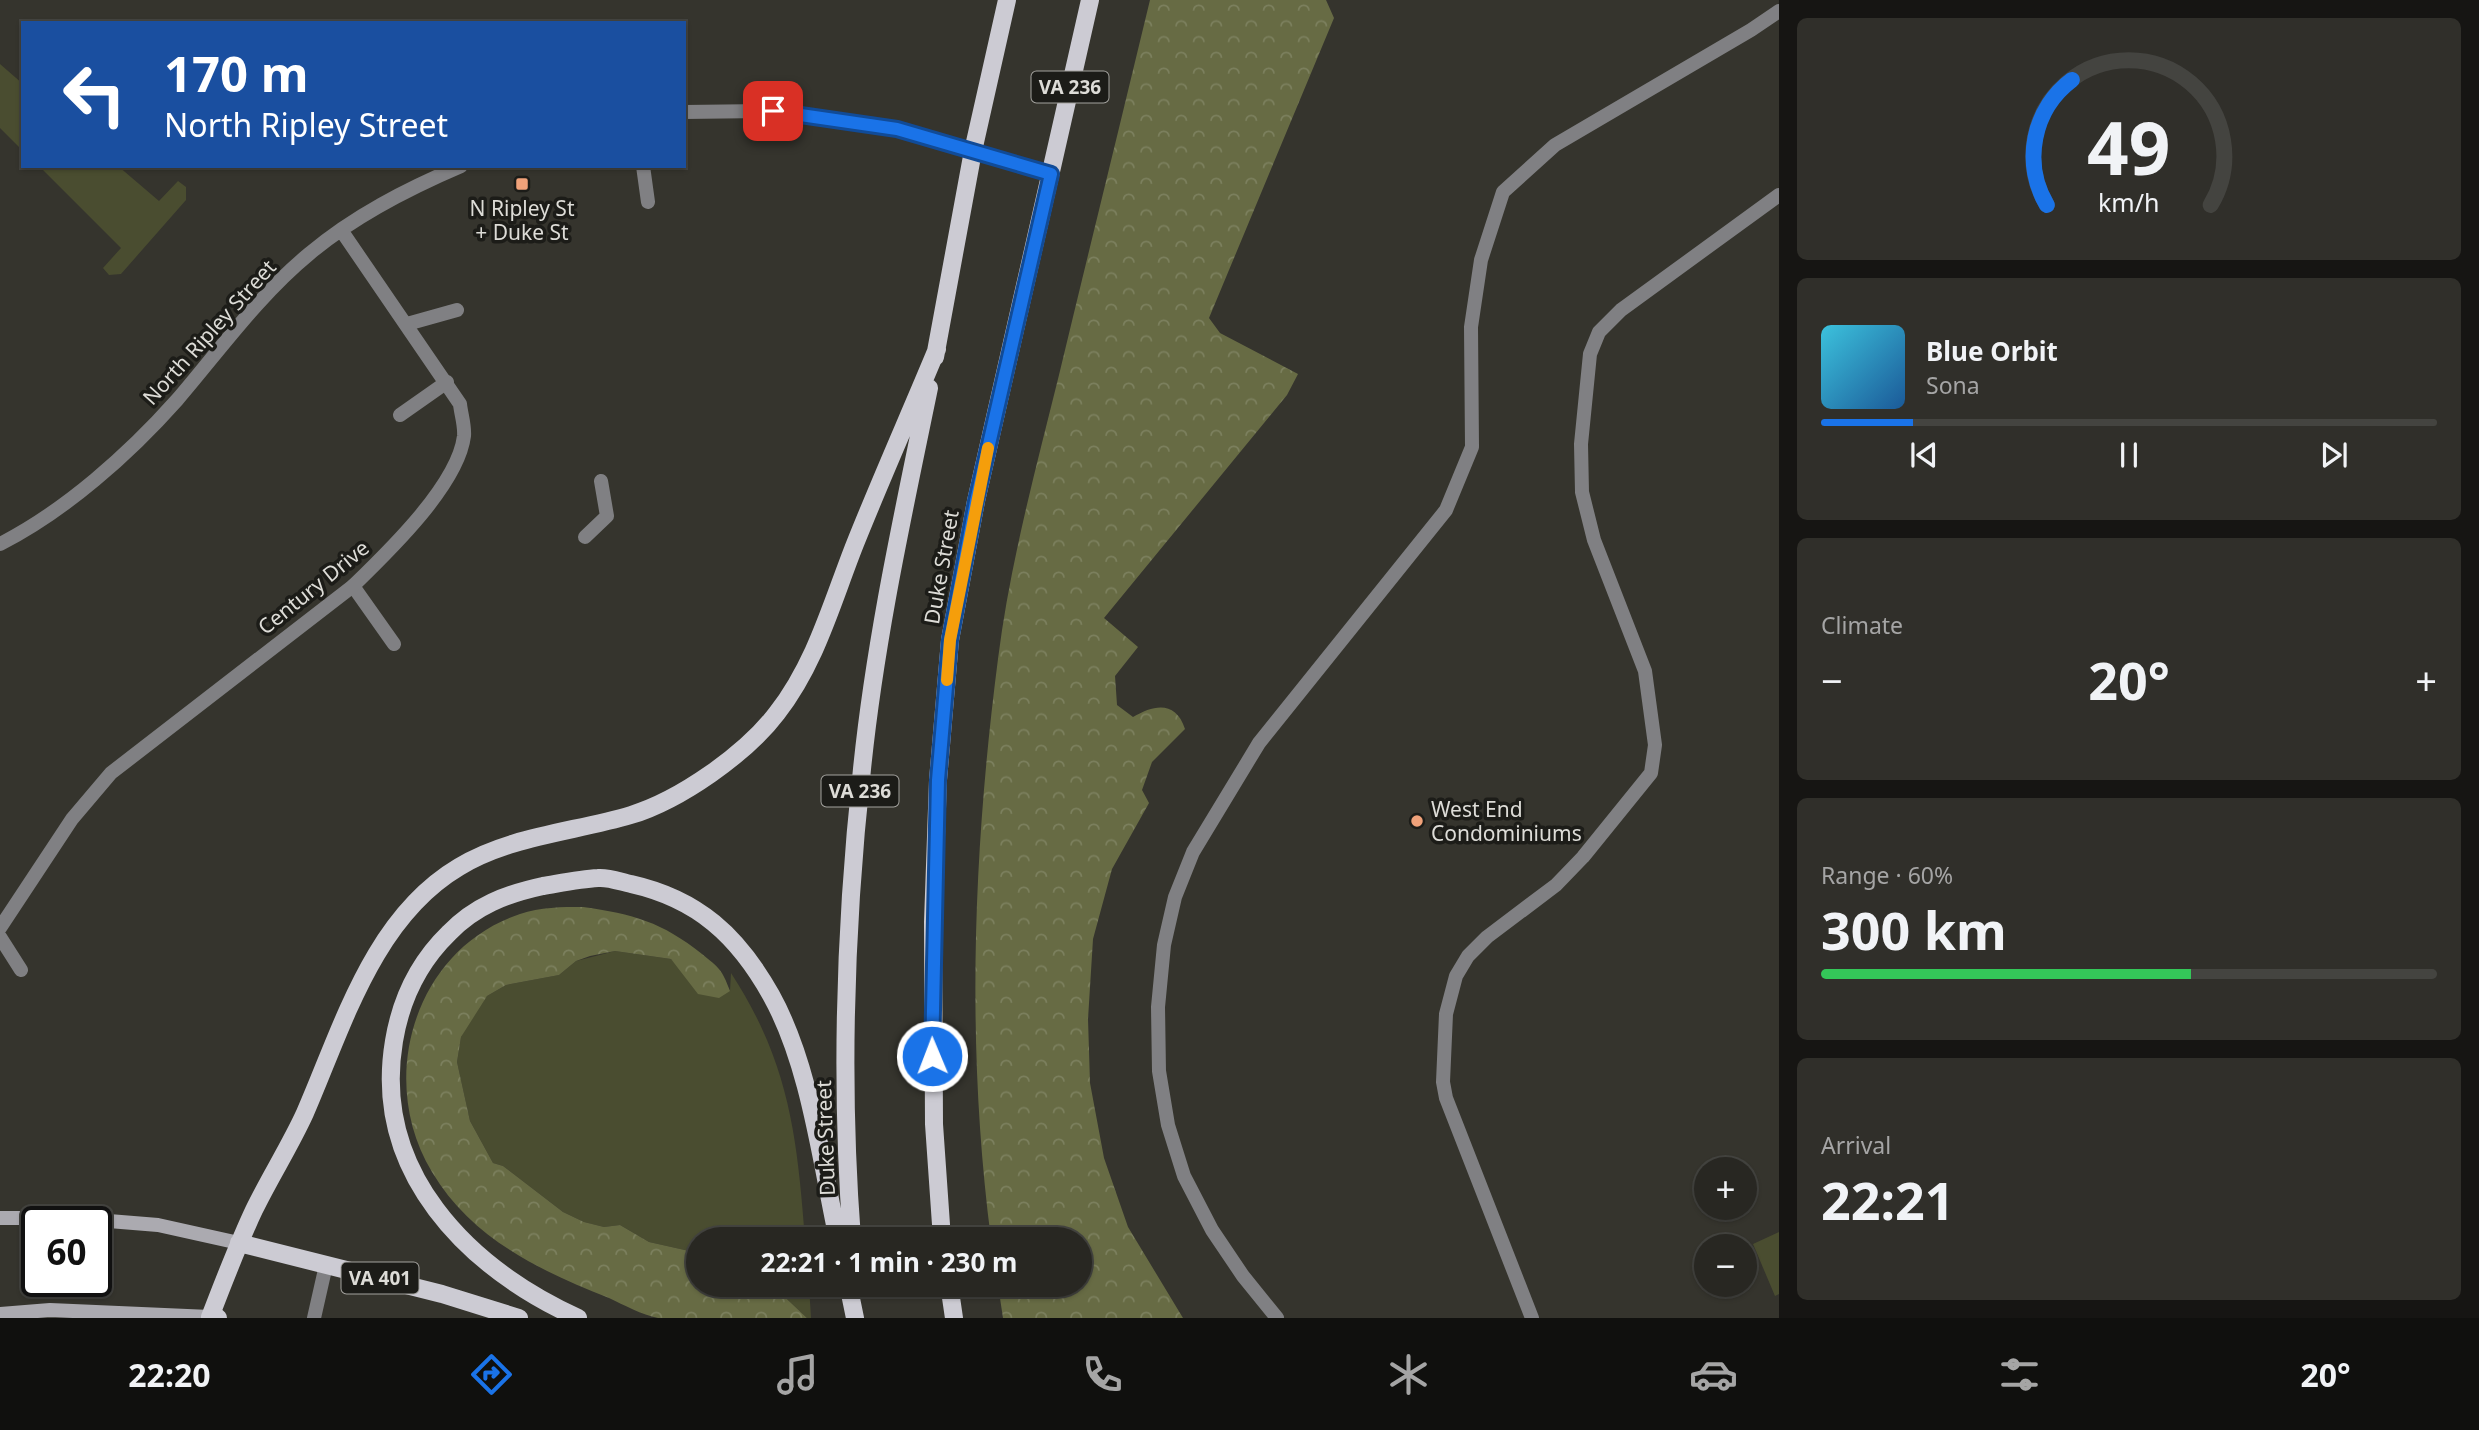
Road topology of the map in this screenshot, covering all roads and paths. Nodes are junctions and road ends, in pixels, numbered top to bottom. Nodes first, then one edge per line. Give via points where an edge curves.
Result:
1 (1007, 0) edge
2 (1090, 0) edge
3 (1779, 11) edge
4 (686, 112) edge
5 (973, 151) junction
6 (457, 168) edge
7 (643, 168) edge
8 (1051, 174) junction
9 (1779, 195) edge
10 (649, 202) dead end
11 (341, 230) junction
12 (457, 310) dead end
13 (407, 324) junction
14 (937, 349) junction
15 (446, 382) junction
16 (400, 415) dead end
17 (601, 481) dead end
18 (585, 537) dead end
19 (0, 544) edge
20 (353, 586) junction
21 (394, 644) dead end
22 (0, 928) edge
23 (0, 937) edge
24 (21, 970) dead end
25 (0, 1218) edge
26 (835, 1227) edge
27 (851, 1227) edge
28 (941, 1227) edge
29 (240, 1243) junction
30 (326, 1265) junction
31 (851, 1297) edge
32 (856, 1297) edge
33 (951, 1297) edge
34 (0, 1314) edge
35 (214, 1317) edge
36 (314, 1318) edge
37 (519, 1318) edge
38 (578, 1318) edge
39 (857, 1318) edge
40 (954, 1318) edge
41 (1277, 1318) edge
42 (1532, 1318) edge

1 - 5 main road, Duke Street / VA 236
2 - 8 main road, Duke Street / VA 236
3 - 41 street via 1555,145 1503,192 1481,260 1471,327 1472,447 1446,510 1259,743 1192,852 1164,945 1158,1007 1159,1071 1168,1125 1184,1176 1212,1230
4 - 5 street via 773,111 897,129
5 - 8 street
5 - 14 main road, Duke Street / VA 236
6 - 11 street, North Ripley Street via 394,196
7 - 10 street
8 - 28 main road, Duke Street / VA 236 via 976,501 950,640 938,780 932,959 934,1124
9 - 42 street via 1621,310 1599,332 1590,354 1581,444 1582,492 1594,540 1644,671 1655,746 1651,773 1556,885 1468,956 1456,976 1446,1014 1443,1082 1447,1098
11 - 13 street, Century Drive
11 - 19 street, North Ripley Street via 308,254 106,470
12 - 13 street
13 - 15 street, Century Drive
14 - 27 main road, Duke Street / VA 236 via 862,768 845,1036
14 - 29 main road via 854,546 828,623 777,714 723,764 663,801 633,814 502,847 461,865 426,889 402,914 366,978
15 - 16 street
15 - 20 street, Century Drive via 460,404 465,433 460,453 424,510
17 - 18 street via 607,516
20 - 21 street
20 - 22 street, Century Drive via 111,773 72,819
23 - 24 street
25 - 29 main road, VA 401 via 158,1225
26 - 38 main road via 791,1040 772,997 732,940 709,919 664,891 601,877 507,895 485,904 449,933 426,958 407,990 390,1065 391,1109 403,1152 420,1188 447,1224 486,1262 547,1304
29 - 30 main road, VA 401
29 - 35 main road
30 - 36 street
30 - 37 main road, VA 401
31 - 39 main road
32 - 39 main road
33 - 40 main road
34 - 35 main road via 102,1311

